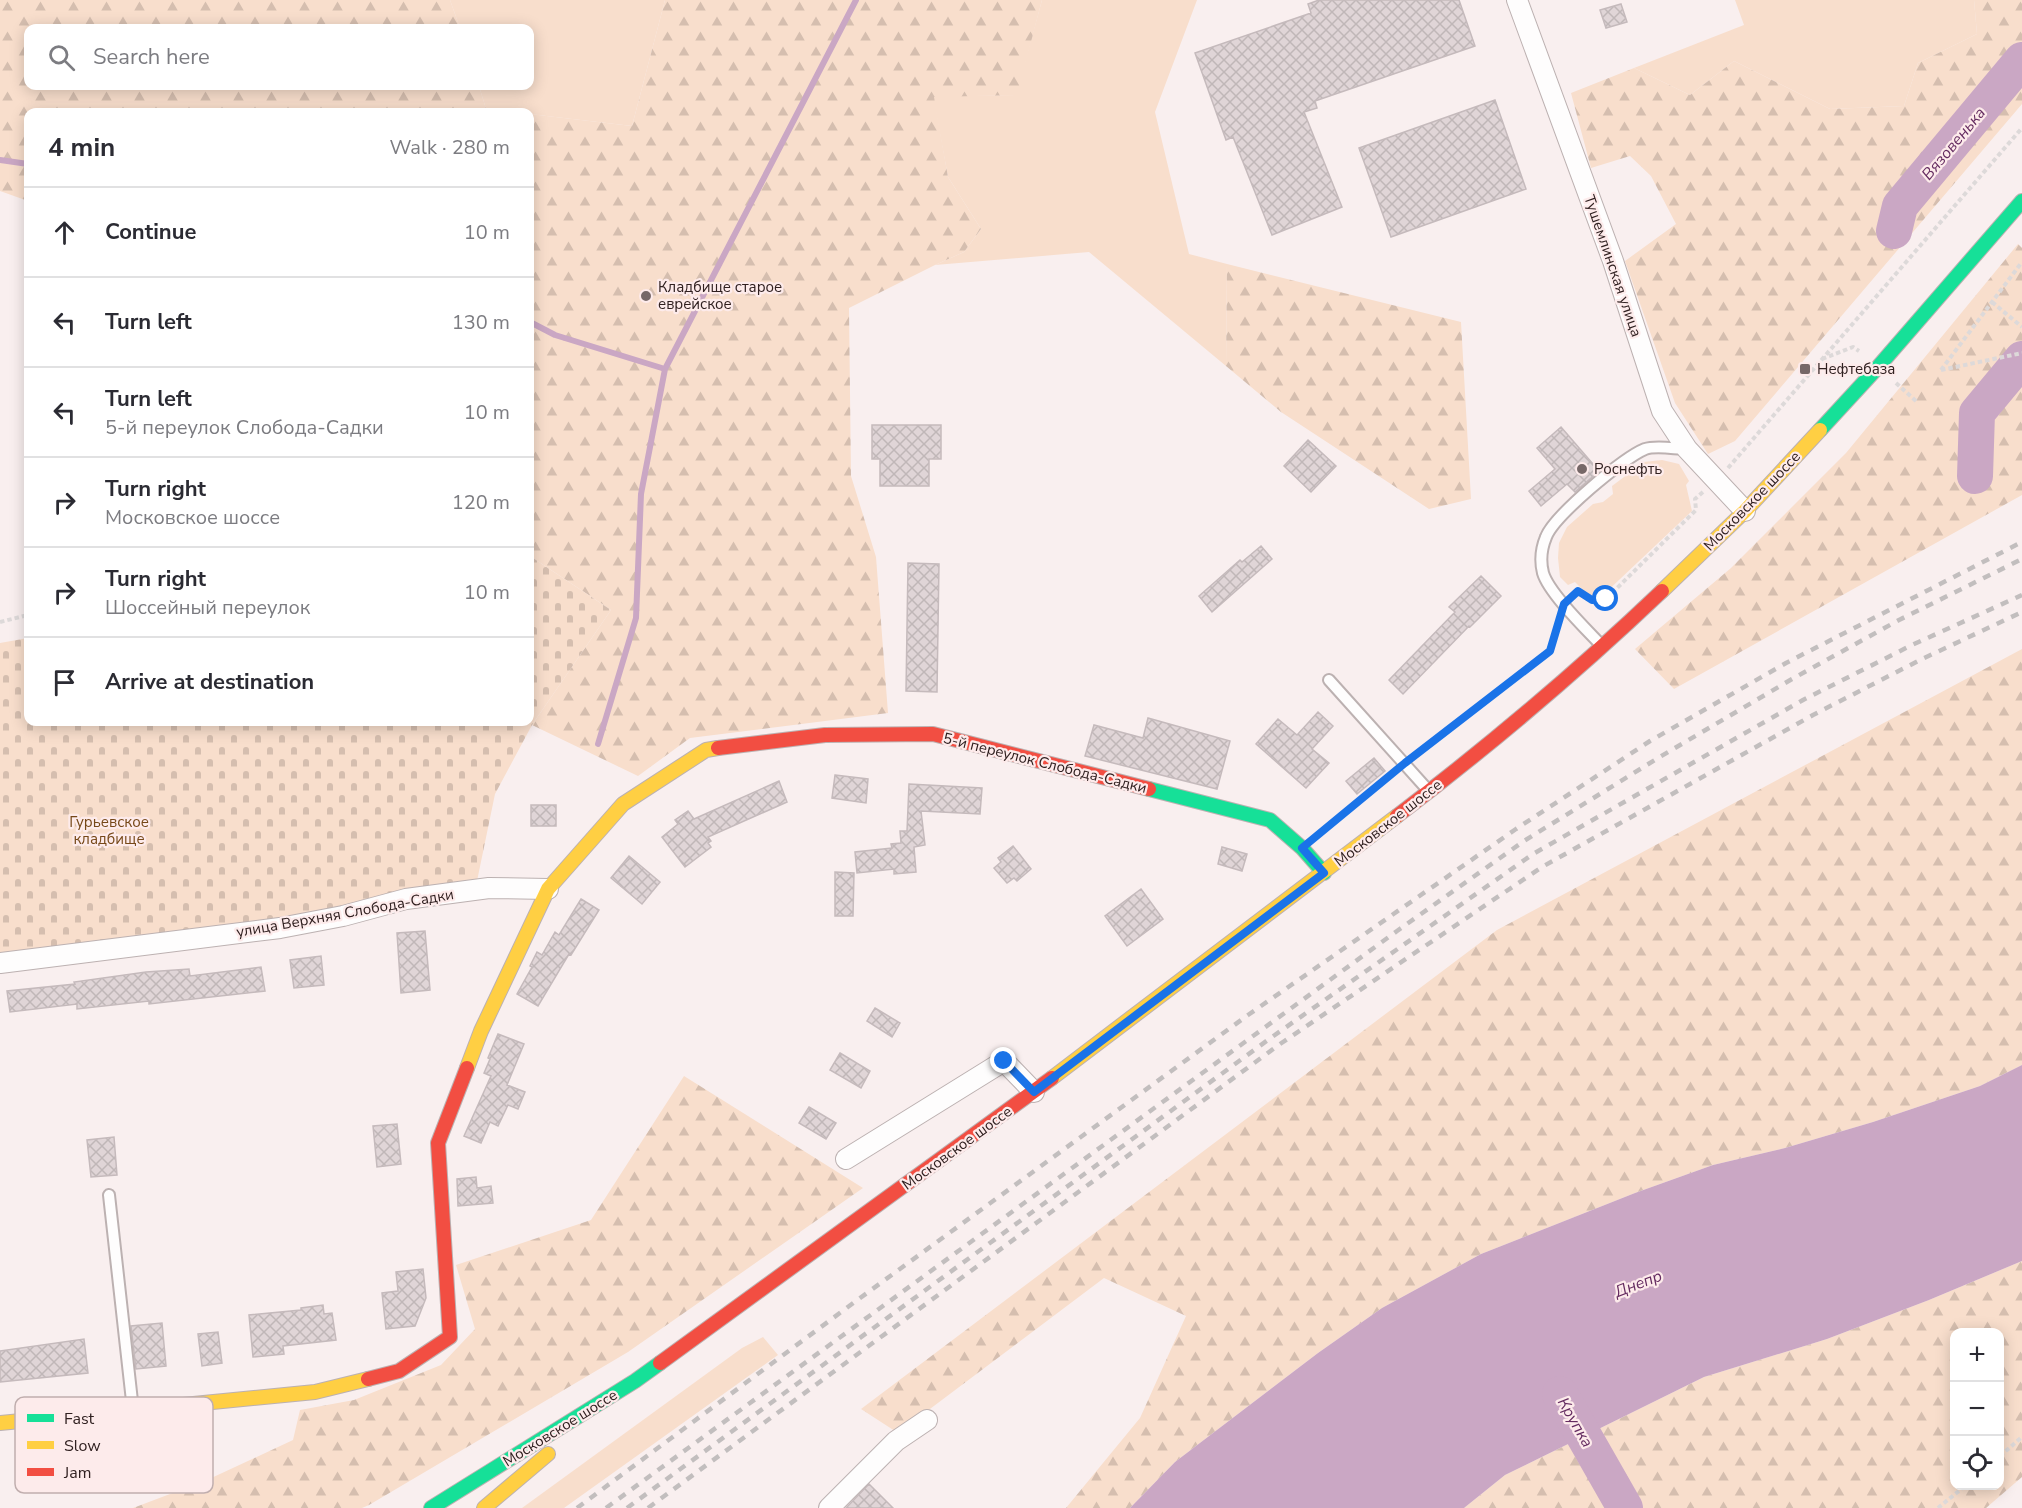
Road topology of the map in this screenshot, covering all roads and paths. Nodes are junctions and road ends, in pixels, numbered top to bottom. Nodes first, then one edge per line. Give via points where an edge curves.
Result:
1 (1518, 0) edge
2 (2022, 128) edge
3 (2020, 209) edge
4 (2022, 262) edge
5 (1992, 302) junction
6 (2022, 327) edge
7 (2022, 353) edge
8 (1687, 449) junction
9 (1716, 480) junction
10 (1745, 511) junction
11 (1564, 604) junction
12 (24, 616) edge
13 (0, 622) edge
14 (1603, 647) junction
15 (1329, 680) dead end
16 (1405, 763) junction
17 (1429, 792) junction
18 (1302, 848) junction
19 (1324, 873) junction
20 (548, 889) junction
21 (0, 963) edge
22 (1034, 1092) junction
23 (846, 1159) dead end
24 (109, 1195) dead end
25 (635, 1381) junction
26 (132, 1397) edge
27 (213, 1402) edge
28 (927, 1420) dead end
29 (15, 1422) edge
30 (0, 1423) edge
31 (2022, 1437) edge
32 (2004, 1453) edge
33 (1959, 1490) edge
34 (431, 1508) edge
35 (484, 1508) edge
36 (829, 1508) edge
37 (1938, 1508) edge

1 - 8 street, Тушемлинская улица via 1613,261 1662,411
2 - 9 path
3 - 10 main road, Московское шоссе
4 - 5 path
5 - 6 path
5 - 7 path via 1941,370
8 - 9 street, Тушемлинская улица
8 - 11 lane via 1647,448 1620,464 1557,520 1540,556 1544,576
9 - 10 street, Тушемлинская улица
9 - 11 path via 1695,499 1696,510 1606,599 1592,600 1578,591
10 - 14 main road, Московское шоссе
11 - 14 lane
11 - 16 path via 1550,651
12 - 13 path
14 - 17 main road, Московское шоссе
15 - 16 lane
16 - 17 lane
16 - 18 path
17 - 19 main road, Московское шоссе
18 - 19 main road, 5-й переулок Слобода-Садки
18 - 20 main road, 5-й переулок Слобода-Садки via 1270,820 933,734 825,735 706,750 623,804
19 - 22 main road, Московское шоссе
20 - 21 street, улица Верхняя Слобода-Садки via 489,888 406,899 280,928
20 - 27 main road, 5-й переулок Слобода-Садки via 481,1030 438,1143 450,1337 399,1371 315,1392
22 - 23 street via 1004,1061
22 - 25 main road, Московское шоссе
24 - 26 lane
25 - 34 main road, Московское шоссе
25 - 35 main road
28 - 36 street via 897,1441
29 - 30 main road
31 - 32 path
33 - 37 path

